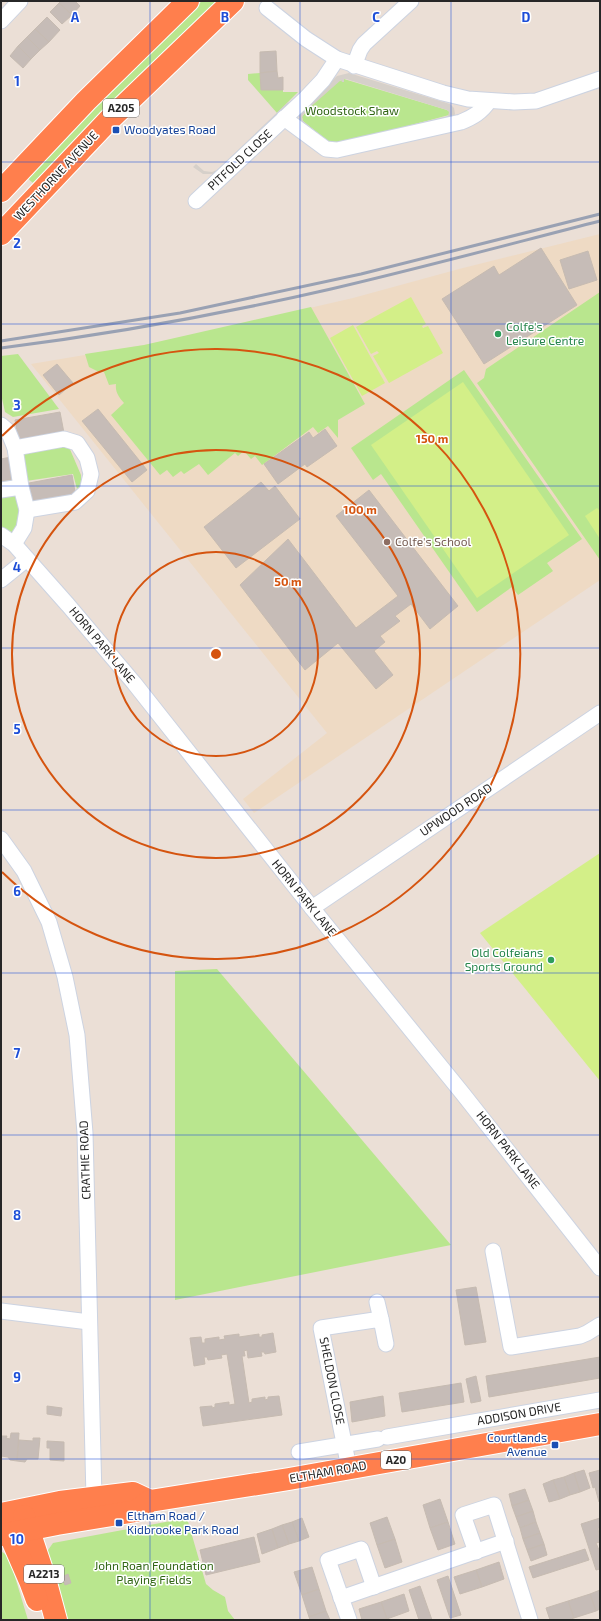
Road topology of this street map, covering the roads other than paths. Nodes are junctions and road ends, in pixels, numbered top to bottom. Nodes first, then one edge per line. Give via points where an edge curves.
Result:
1 (20, 1) edge
2 (188, 1) edge
3 (233, 1) edge
4 (411, 1) edge
5 (267, 8) dead end
6 (1, 21) edge
7 (337, 59) junction
8 (354, 66) junction
9 (600, 79) edge
10 (489, 101) junction
11 (284, 118) junction
12 (1, 191) edge
13 (196, 201) dead end
14 (1, 234) edge
15 (1, 425) edge
16 (15, 448) junction
17 (21, 487) junction
18 (1, 490) edge
19 (27, 510) junction
20 (1, 535) edge
21 (14, 544) junction
22 (27, 559) junction
23 (1, 580) edge
24 (600, 713) edge
25 (1, 839) edge
26 (312, 908) junction
27 (493, 1250) dead end
28 (600, 1268) edge
29 (378, 1302) dead end
30 (1, 1311) edge
31 (381, 1319) junction
32 (89, 1322) junction
33 (600, 1325) edge
34 (386, 1344) dead end
35 (600, 1400) edge
36 (528, 1413) junction
37 (600, 1424) edge
38 (437, 1428) junction
39 (532, 1437) junction
40 (344, 1444) junction
41 (299, 1452) dead end
42 (441, 1452) junction
43 (349, 1468) junction
44 (94, 1498) junction
45 (150, 1501) junction
46 (1, 1502) edge
47 (13, 1524) edge
48 (506, 1541) junction
49 (476, 1552) junction
50 (374, 1586) junction
51 (341, 1598) junction
52 (44, 1620) edge
53 (56, 1620) edge
54 (349, 1620) edge
55 (530, 1620) edge

1 - 6 street
2 - 12 highway, A205 via 86,100
3 - 14 highway, WESTHORNE AVENUE / A205 via 108,121
4 - 8 street via 364,44
5 - 7 street via 306,39
7 - 8 street
7 - 11 street, PITFOLD CLOSE via 323,80
8 - 10 street via 443,93
9 - 10 street via 536,101
10 - 11 street via 474,117 461,122 341,150 326,149
11 - 13 street, PITFOLD CLOSE
15 - 16 street via 8,430
16 - 17 street
16 - 19 street via 64,439 77,443 86,458 91,474 87,491 75,502
17 - 18 street
17 - 19 street
19 - 21 street via 24,528
20 - 21 street, HORN PARK LANE
21 - 22 street, HORN PARK LANE
22 - 23 street
22 - 26 street, HORN PARK LANE via 134,683
24 - 26 street, UPWOOD ROAD
25 - 32 street, CRATHIE ROAD via 24,871 49,922 65,977 77,1035 86,1133
26 - 28 street, HORN PARK LANE
27 - 33 street via 510,1347 580,1336
29 - 31 street
30 - 32 street
31 - 34 street
31 - 40 street, SHELDON CLOSE via 322,1328
32 - 44 street, CRATHIE ROAD
35 - 36 street, ADDISON DRIVE
36 - 38 street, ADDISON DRIVE
36 - 39 street
37 - 39 highway, ELTHAM ROAD / A20
38 - 40 street, ADDISON DRIVE
38 - 42 street
39 - 42 highway, ELTHAM ROAD / A20
40 - 41 street, ADDISON DRIVE
40 - 43 street, SHELDON CLOSE
42 - 43 highway, ELTHAM ROAD / A20
43 - 45 highway, ELTHAM ROAD / A20
44 - 45 highway via 134,1493
44 - 47 highway via 60,1502
45 - 47 highway, ELTHAM ROAD / A20 via 136,1511
46 - 47 highway
47 - 52 highway, A2213
47 - 53 highway, A2213 via 45,1579
48 - 49 street
48 - 49 street via 494,1505 463,1515
48 - 55 street
49 - 50 street
50 - 51 street
50 - 51 street via 361,1549 328,1560
51 - 54 street

